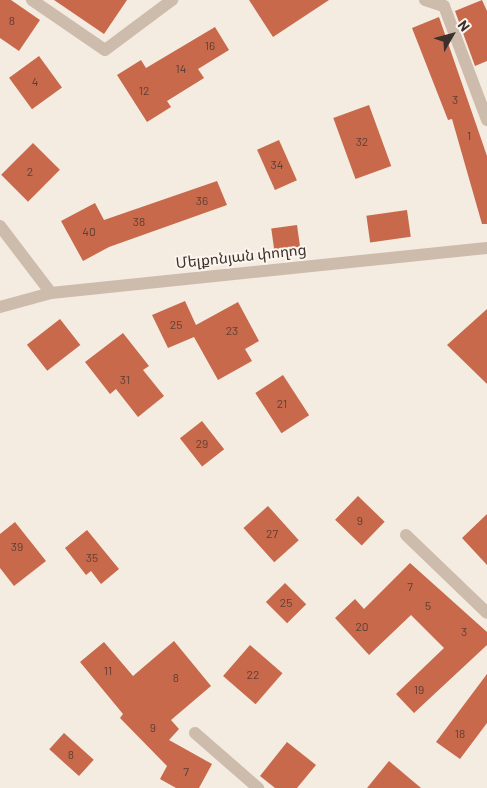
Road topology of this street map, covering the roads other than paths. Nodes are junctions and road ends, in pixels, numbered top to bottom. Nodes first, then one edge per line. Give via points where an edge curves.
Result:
1 (32, 0) edge
2 (172, 0) edge
3 (424, 0) edge
4 (487, 120) edge
5 (0, 226) edge
6 (487, 248) edge
7 (51, 292) junction
8 (0, 308) edge
9 (406, 535) dead end
10 (487, 613) edge
11 (195, 733) dead end
12 (258, 788) edge

1 - 2 street via 105,50
3 - 4 street via 444,6
5 - 7 street
6 - 7 street, Մելքոնյան փողոց
7 - 8 street, Մելքոնյան փողոց
9 - 10 street
11 - 12 street

